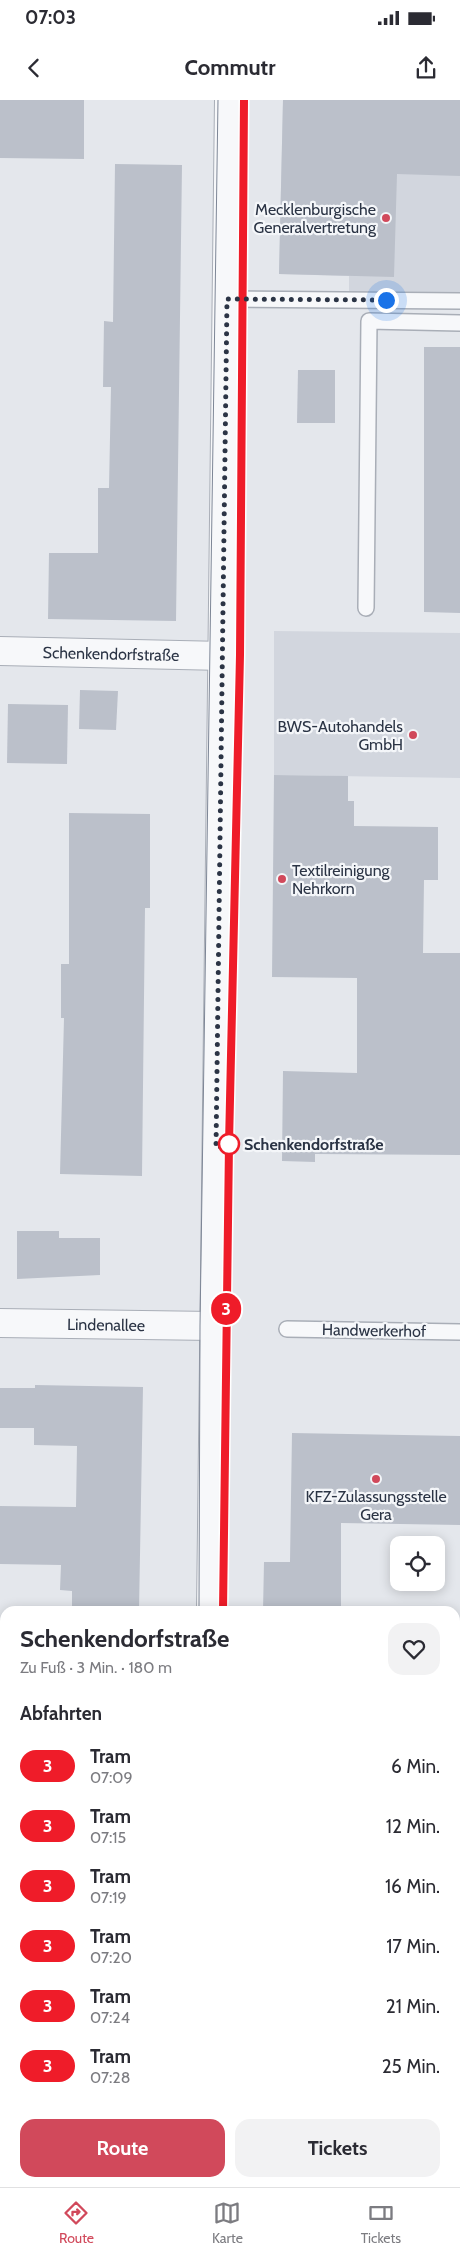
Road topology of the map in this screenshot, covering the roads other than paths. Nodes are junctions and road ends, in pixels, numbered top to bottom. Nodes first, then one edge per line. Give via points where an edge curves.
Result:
1 (229, 100) edge
2 (227, 299) junction
3 (460, 301) edge
4 (460, 323) edge
5 (366, 608) dead end
6 (0, 651) edge
7 (224, 656) junction
8 (0, 1323) edge
9 (214, 1326) junction
10 (288, 1329) dead end
11 (460, 1332) edge
12 (211, 1606) edge

1 - 2 street
2 - 3 lane
2 - 7 street
4 - 5 lane via 369,321
6 - 7 street, Schenkendorfstraße
7 - 9 street
8 - 9 street, Lindenallee
9 - 12 street
10 - 11 lane, Handwerkerhof

